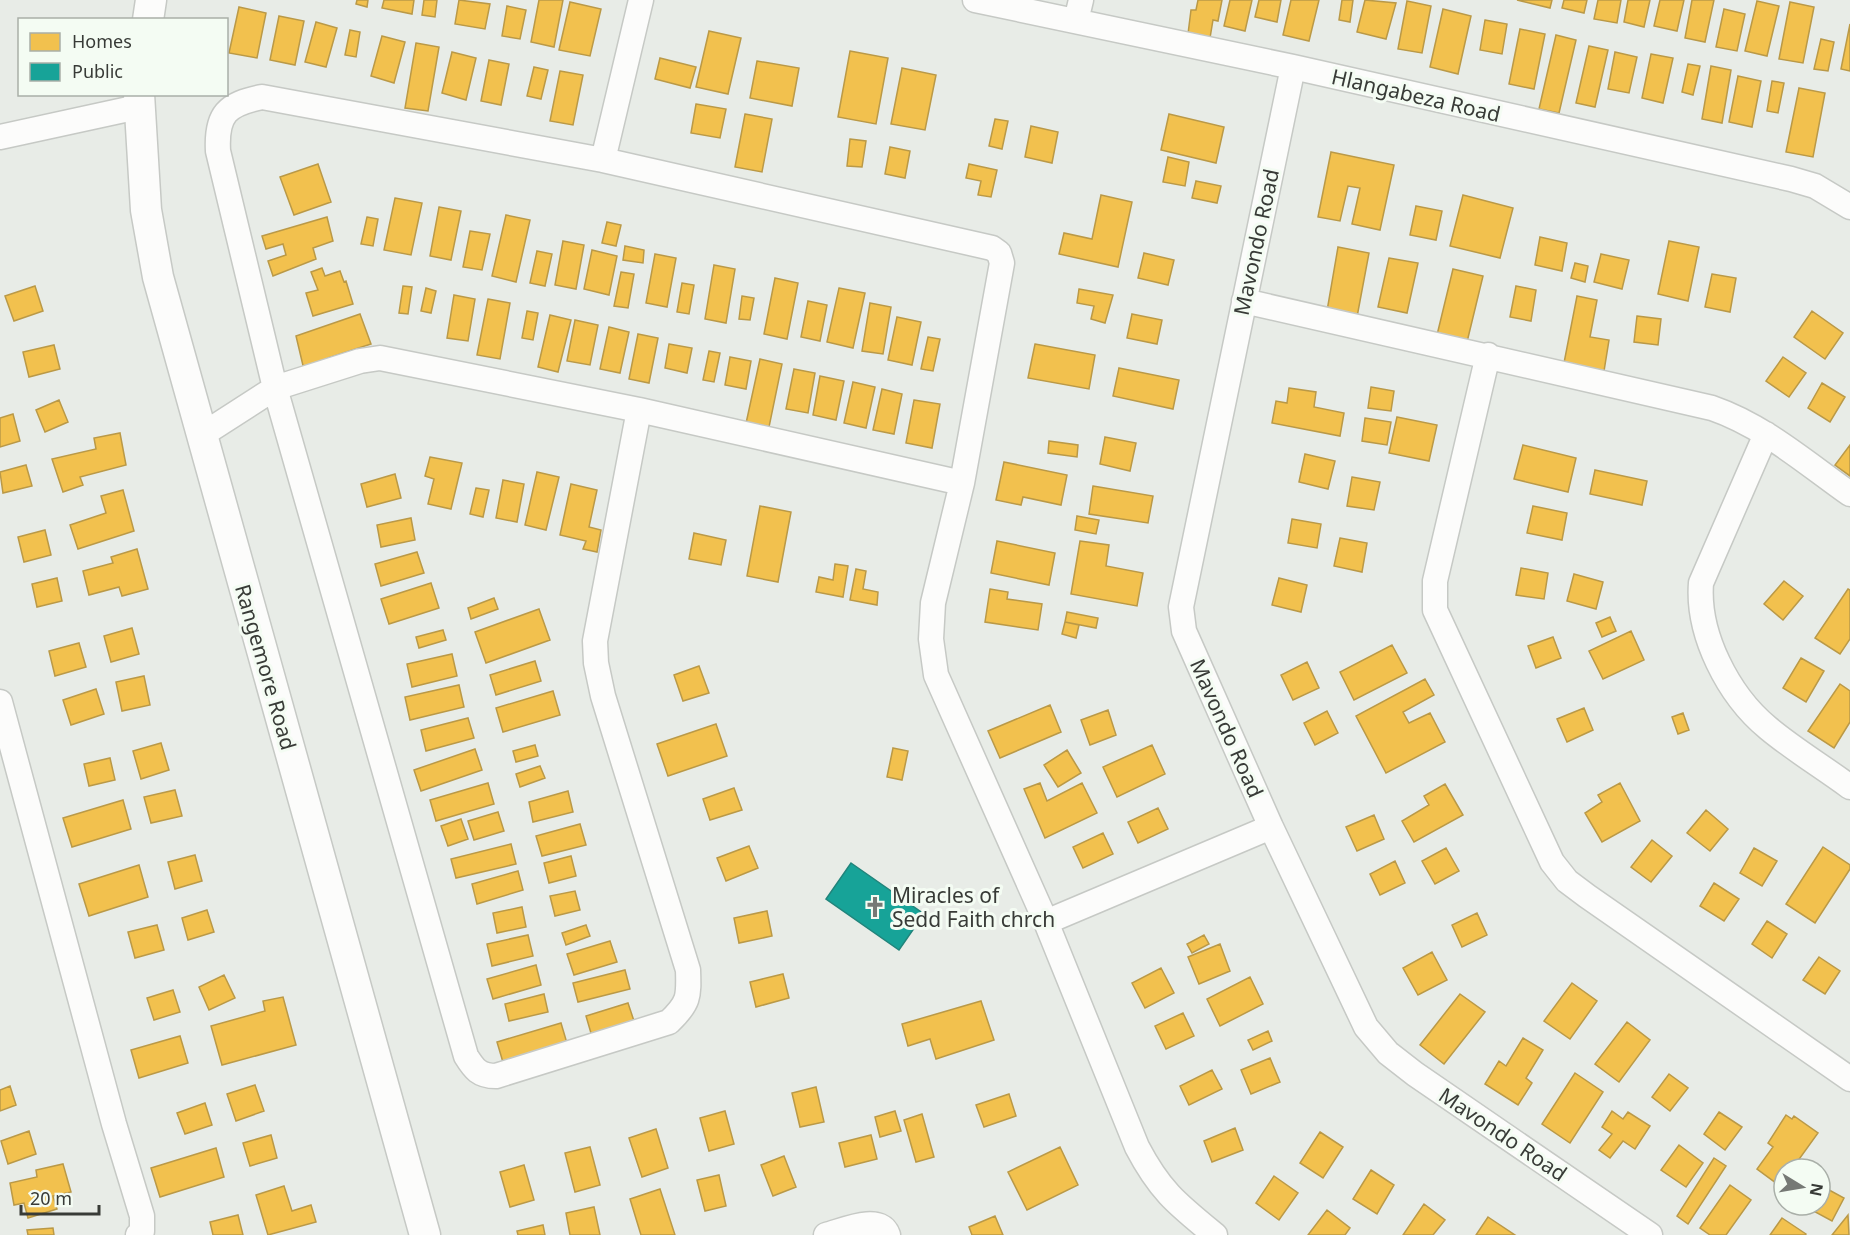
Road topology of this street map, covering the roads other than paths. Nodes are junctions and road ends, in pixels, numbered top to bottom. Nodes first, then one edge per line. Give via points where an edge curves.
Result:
1 (151, 0) edge
2 (641, 0) edge
3 (975, 0) edge
4 (1078, 11) edge
5 (148, 18) edge
6 (1293, 68) junction
7 (139, 101) edge
8 (222, 101) edge
9 (0, 137) edge
10 (603, 160) junction
11 (1850, 207) edge
12 (1244, 301) junction
13 (1488, 355) junction
14 (275, 388) junction
15 (639, 410) junction
16 (1766, 434) junction
17 (202, 435) junction
18 (962, 483) junction
19 (1850, 494) edge
20 (0, 702) edge
21 (1850, 787) edge
22 (1271, 827) junction
23 (1046, 922) junction
24 (1850, 1079) edge
25 (138, 1235) edge
26 (425, 1235) edge
27 (826, 1235) edge
28 (888, 1235) edge
29 (1215, 1235) edge
30 (1650, 1235) edge

1 - 5 street
2 - 10 street
3 - 4 street, Hlangabeza Road
4 - 6 street, Hlangabeza Road
6 - 11 street, Hlangabeza Road via 1791,179 1815,186
6 - 12 street, Mavondo Road
7 - 9 street
7 - 17 street, Rangemore Road via 146,210 158,277
8 - 10 street via 262,97
8 - 14 street via 218,150
10 - 18 street via 992,248 999,254 1002,263
12 - 13 street
12 - 22 street, Mavondo Road via 1181,607 1184,631
13 - 16 street via 1712,408 1736,416
13 - 24 street via 1435,581 1435,610 1552,862 1567,881 1587,896
14 - 15 street via 380,358
14 - 15 street via 466,1056 475,1070 486,1076 669,1022 689,996 688,970 596,663 600,610
14 - 17 street
15 - 18 street
16 - 19 street
16 - 21 street via 1701,583 1703,621 1718,660 1750,710 1767,728
17 - 26 street, Rangemore Road
18 - 23 street via 933,603 931,639 936,675
20 - 25 street via 142,1216 142,1231
22 - 23 street
22 - 30 street, Mavondo Road via 1366,1027 1388,1053
23 - 29 street via 1150,1172 1168,1196
27 - 28 street via 866,1224 877,1225

